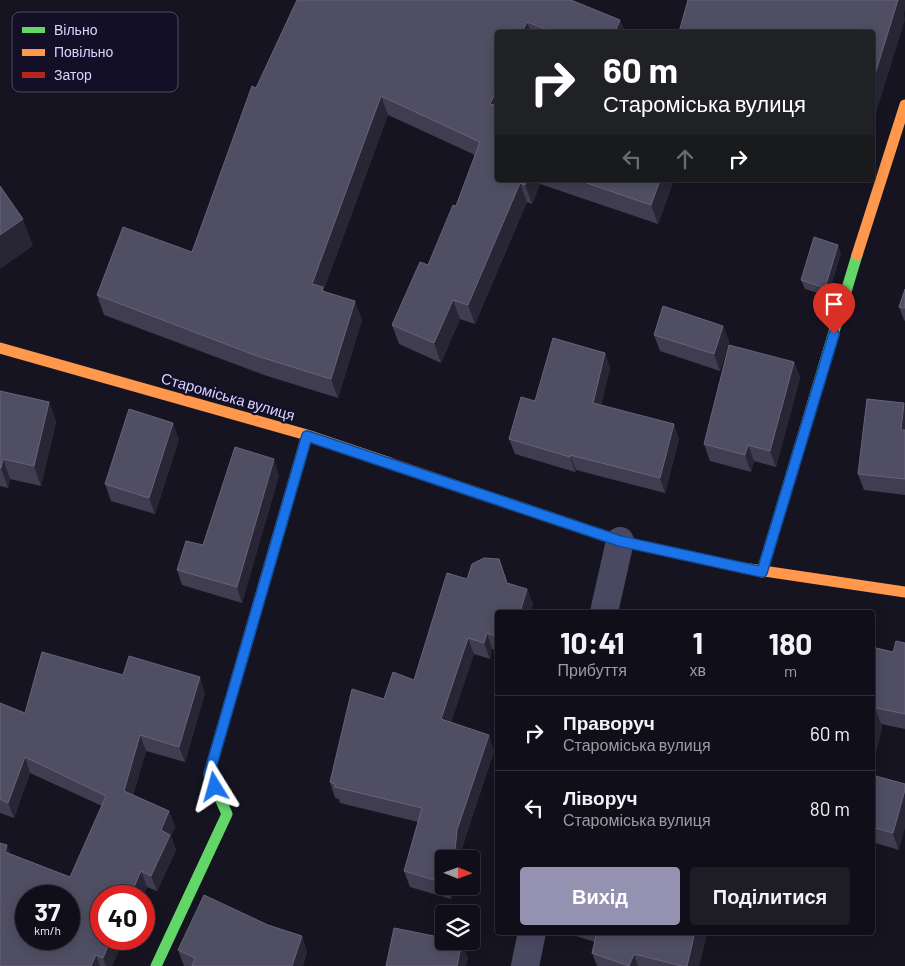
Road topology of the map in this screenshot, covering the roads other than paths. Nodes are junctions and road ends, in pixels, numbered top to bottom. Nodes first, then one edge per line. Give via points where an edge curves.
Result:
1 (905, 105) edge
2 (0, 348) edge
3 (307, 436) junction
4 (620, 541) junction
5 (762, 572) junction
6 (905, 592) edge
7 (604, 610) edge
8 (531, 935) edge
9 (156, 966) edge
10 (525, 966) edge

1 - 5 street
2 - 3 street, Староміська вулиця
3 - 4 street, Староміська вулиця
3 - 9 street via 209,774 227,814
4 - 5 street, Староміська вулиця
4 - 7 street
5 - 6 street, Староміська вулиця
8 - 10 street

